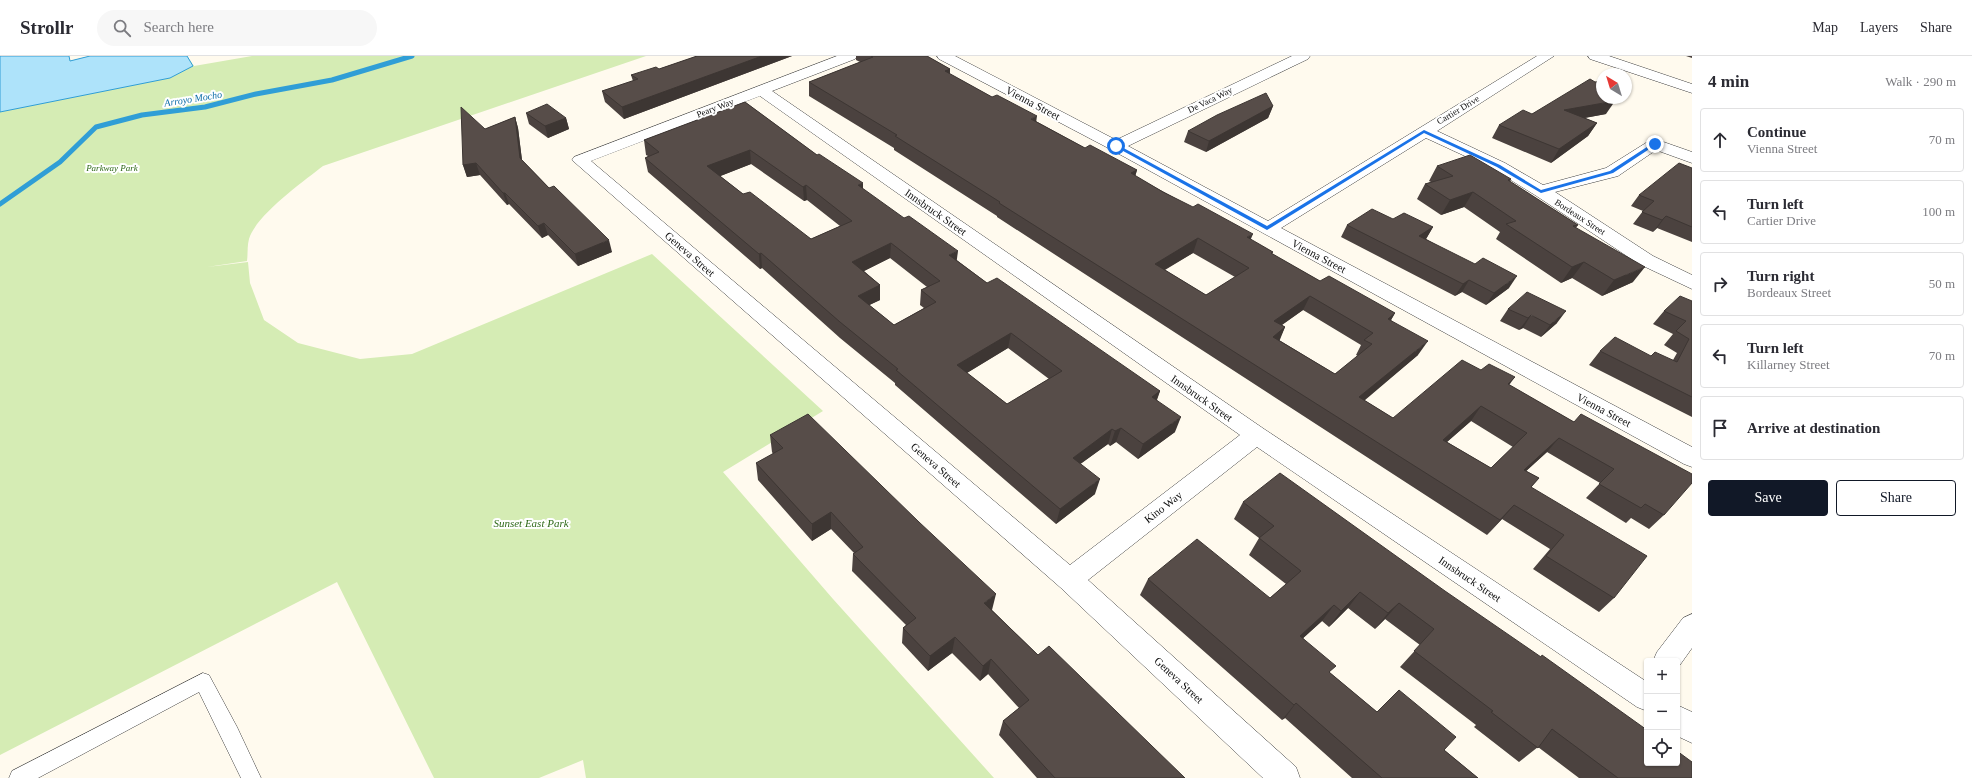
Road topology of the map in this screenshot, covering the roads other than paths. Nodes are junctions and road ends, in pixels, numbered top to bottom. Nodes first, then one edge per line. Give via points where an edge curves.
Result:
1 (850, 56) edge
2 (944, 56) edge
3 (1303, 56) edge
4 (1547, 56) edge
5 (1595, 56) edge
6 (1692, 89) edge
7 (761, 90) junction
8 (1424, 131) junction
9 (1116, 146) junction
10 (1692, 158) edge
11 (580, 160) joint
12 (1541, 191) junction
13 (1267, 229) junction
14 (1692, 283) edge
15 (1256, 435) junction
16 (1692, 458) edge
17 (1070, 580) junction
18 (1692, 626) edge
19 (1669, 658) edge
20 (1644, 693) edge
21 (1680, 721) edge
22 (1692, 729) edge
23 (19, 778) edge
24 (251, 778) edge
25 (1285, 778) edge

1 - 7 street, Peary Way
2 - 9 street, Vienna Street
3 - 9 street, De Vaca Way
4 - 8 street, Cartier Drive
5 - 6 street
7 - 11 street, Peary Way
7 - 15 street, Innsbruck Street
8 - 12 street, Bordeaux Street via 1499,166
8 - 13 street, Cartier Drive
9 - 13 street, Vienna Street
10 - 12 street via 1655,144 1612,172
11 - 17 street, Geneva Street
12 - 14 street, Bordeaux Street via 1646,260
13 - 16 street, Vienna Street
15 - 17 street, Kino Way
15 - 20 street, Innsbruck Street
17 - 25 street, Geneva Street
18 - 19 street
21 - 22 street
23 - 24 lane via 203,681

